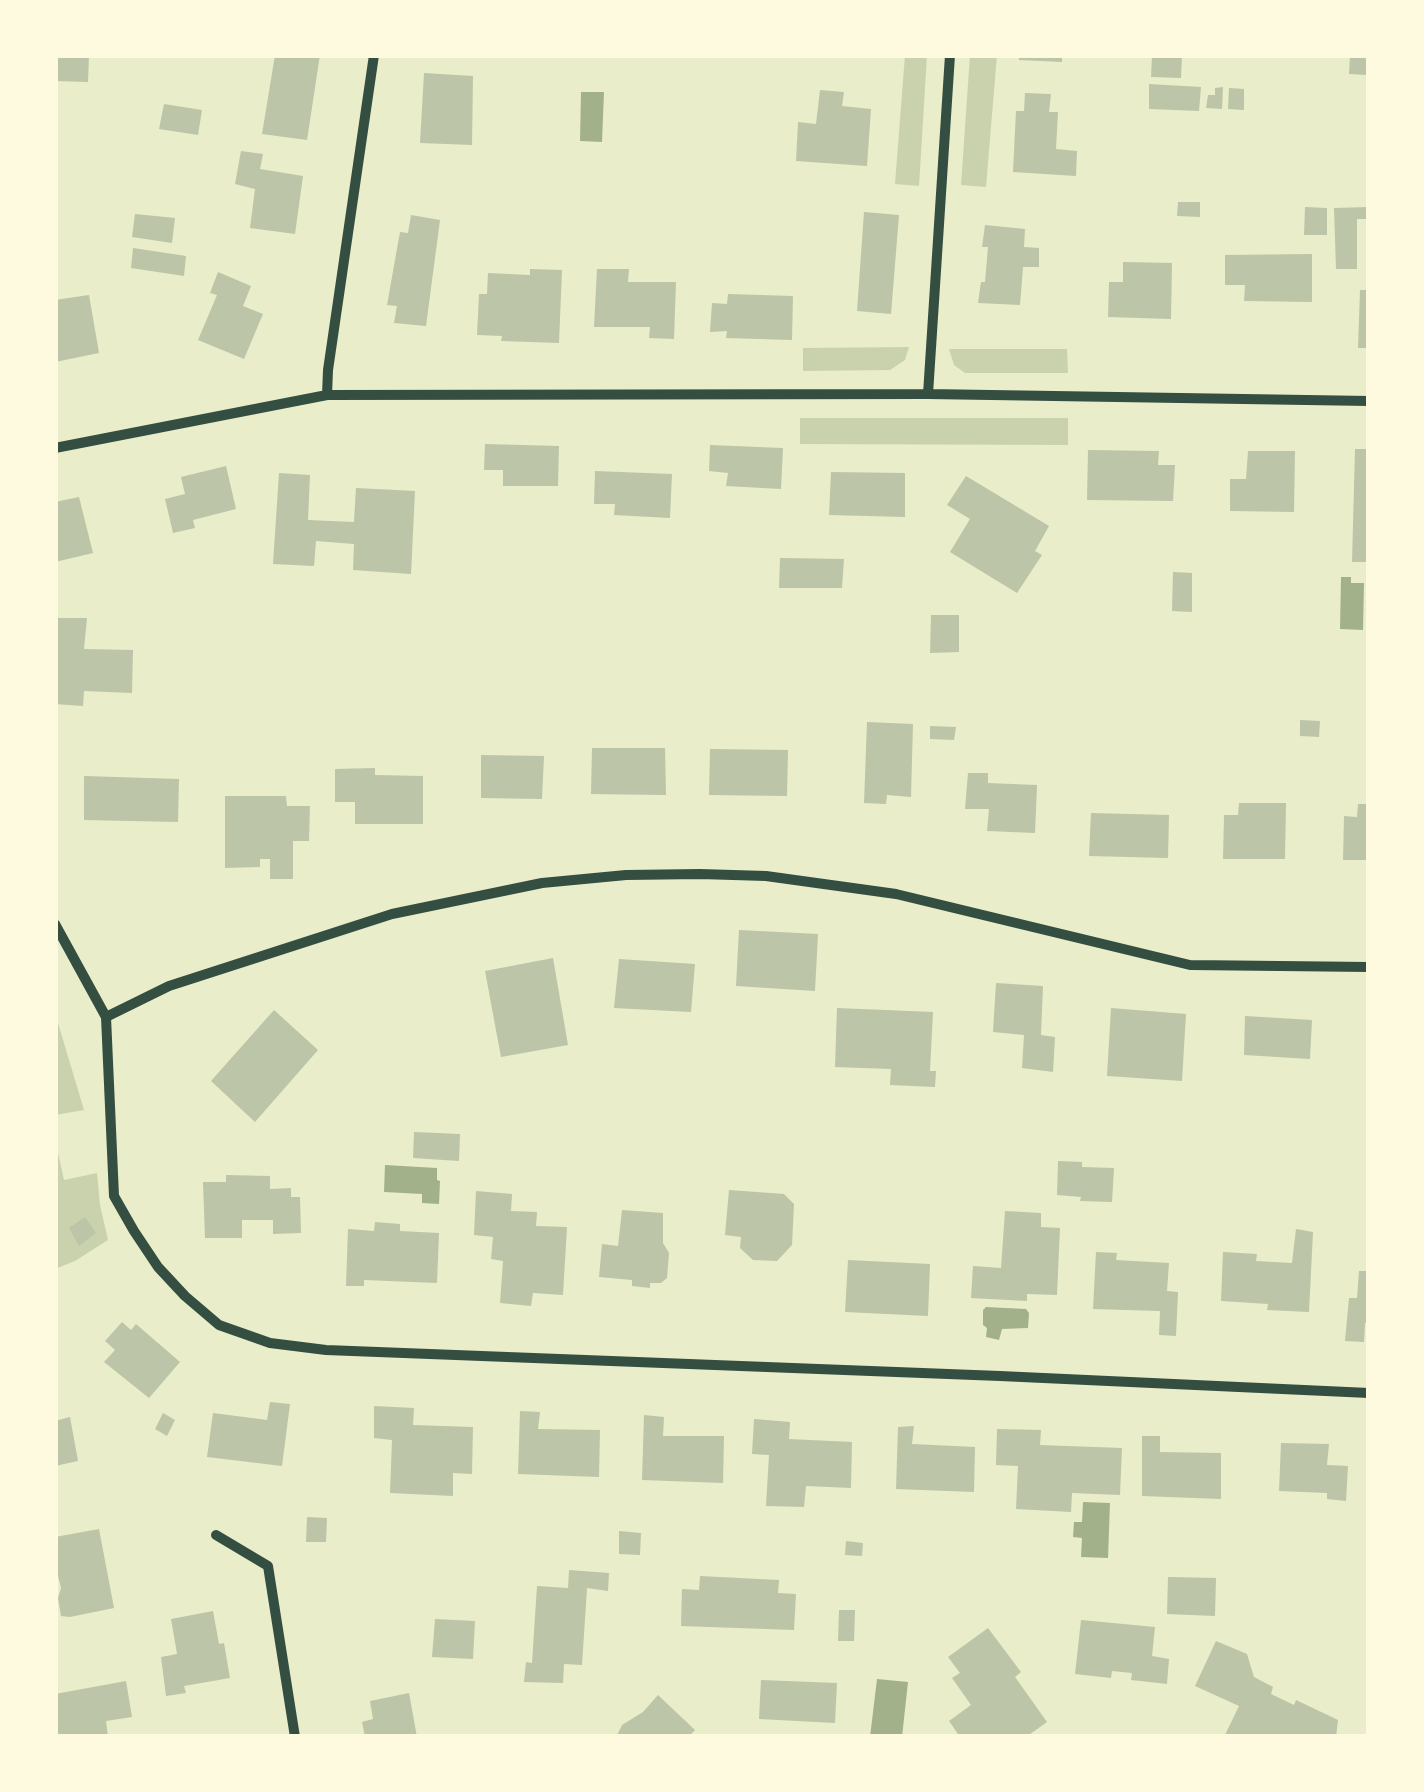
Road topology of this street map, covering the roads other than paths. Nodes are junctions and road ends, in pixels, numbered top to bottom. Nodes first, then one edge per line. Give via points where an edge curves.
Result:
1 (374, 55) edge
2 (950, 55) edge
3 (928, 394) junction
4 (327, 395) junction
5 (1369, 401) edge
6 (55, 448) edge
7 (55, 924) edge
8 (1369, 967) edge
9 (106, 1018) junction
10 (1369, 1394) edge
11 (216, 1534) dead end
12 (292, 1736) edge

1 - 4 street
2 - 3 street
3 - 4 street
3 - 5 street
4 - 6 street
7 - 9 street
8 - 9 street via 1190,964 896,894 766,876 626,875 542,883 392,914 169,986
9 - 10 street via 114,1196 158,1267 186,1296 219,1325 270,1343
11 - 12 street via 268,1566

